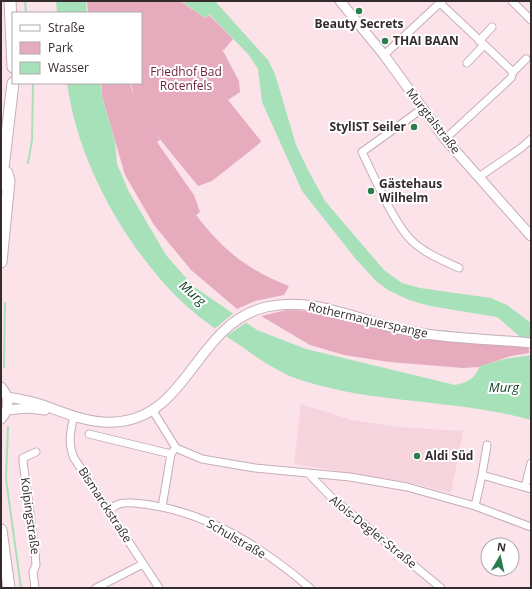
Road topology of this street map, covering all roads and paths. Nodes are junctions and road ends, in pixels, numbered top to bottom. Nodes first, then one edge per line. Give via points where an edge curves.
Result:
1 (10, 1) edge
2 (340, 1) edge
3 (512, 1) edge
4 (441, 2) edge
5 (531, 20) edge
6 (492, 27) dead end
7 (482, 43) junction
8 (12, 45) edge
9 (384, 55) junction
10 (526, 59) dead end
11 (467, 63) dead end
12 (513, 72) junction
13 (12, 84) edge
14 (13, 84) edge
15 (422, 109) junction
16 (1, 139) edge
17 (446, 139) junction
18 (531, 139) edge
19 (5, 160) junction
20 (479, 178) junction
21 (1, 185) edge
22 (531, 236) edge
23 (1, 262) edge
24 (459, 268) dead end
25 (528, 342) edge
26 (1, 387) edge
27 (7, 397) junction
28 (7, 410) junction
29 (153, 411) junction
30 (70, 415) junction
31 (1, 419) edge
32 (89, 434) dead end
33 (487, 444) dead end
34 (173, 451) junction
35 (36, 452) dead end
36 (531, 463) edge
37 (307, 473) junction
38 (482, 474) junction
39 (528, 488) edge
40 (475, 506) junction
41 (162, 507) junction
42 (109, 510) junction
43 (531, 527) edge
44 (1, 530) edge
45 (144, 564) junction
46 (1, 581) edge
47 (2, 588) edge
48 (9, 588) edge
49 (35, 588) edge
50 (96, 588) edge
51 (159, 588) edge
52 (310, 588) edge
53 (441, 588) edge

1 - 8 main road
2 - 9 street, Murgtalstraße
3 - 5 street
4 - 7 street
4 - 9 street
6 - 7 street
7 - 11 street
7 - 12 street
9 - 15 street, Murgtalstraße
10 - 12 street
12 - 17 street via 511,78
13 - 16 main road via 6,98
14 - 19 main road
15 - 17 street, Murgtalstraße
15 - 24 street via 362,152 399,223 411,240 426,252
17 - 20 street, Murgtalstraße
18 - 20 street
19 - 21 main road
19 - 23 main road via 9,181
20 - 22 street, Murgtalstraße
25 - 29 street, Rothermaquerspange via 413,332 330,309 295,303 264,308 240,318 219,335 167,400
26 - 27 street
27 - 28 street
27 - 30 street via 29,400
28 - 30 street via 28,408
28 - 31 street
29 - 30 street, Rothermaquerspange via 115,422
29 - 34 street
30 - 42 street, Bismarckstraße via 70,449
32 - 34 street
33 - 38 street
34 - 37 street via 222,463
34 - 41 street
35 - 49 street, Kolpingstraße via 23,458 34,542
36 - 39 street
37 - 40 street via 350,477 407,487
37 - 53 street, Alois-Degler-Straße via 331,497
38 - 39 street
38 - 40 street
40 - 43 street
41 - 42 street, Schulstraße via 136,503 120,504
41 - 52 street, Schulstraße via 219,526 254,546
42 - 45 street, Bismarckstraße
44 - 48 main road
45 - 50 street
45 - 51 street, Bismarckstraße
46 - 47 main road

